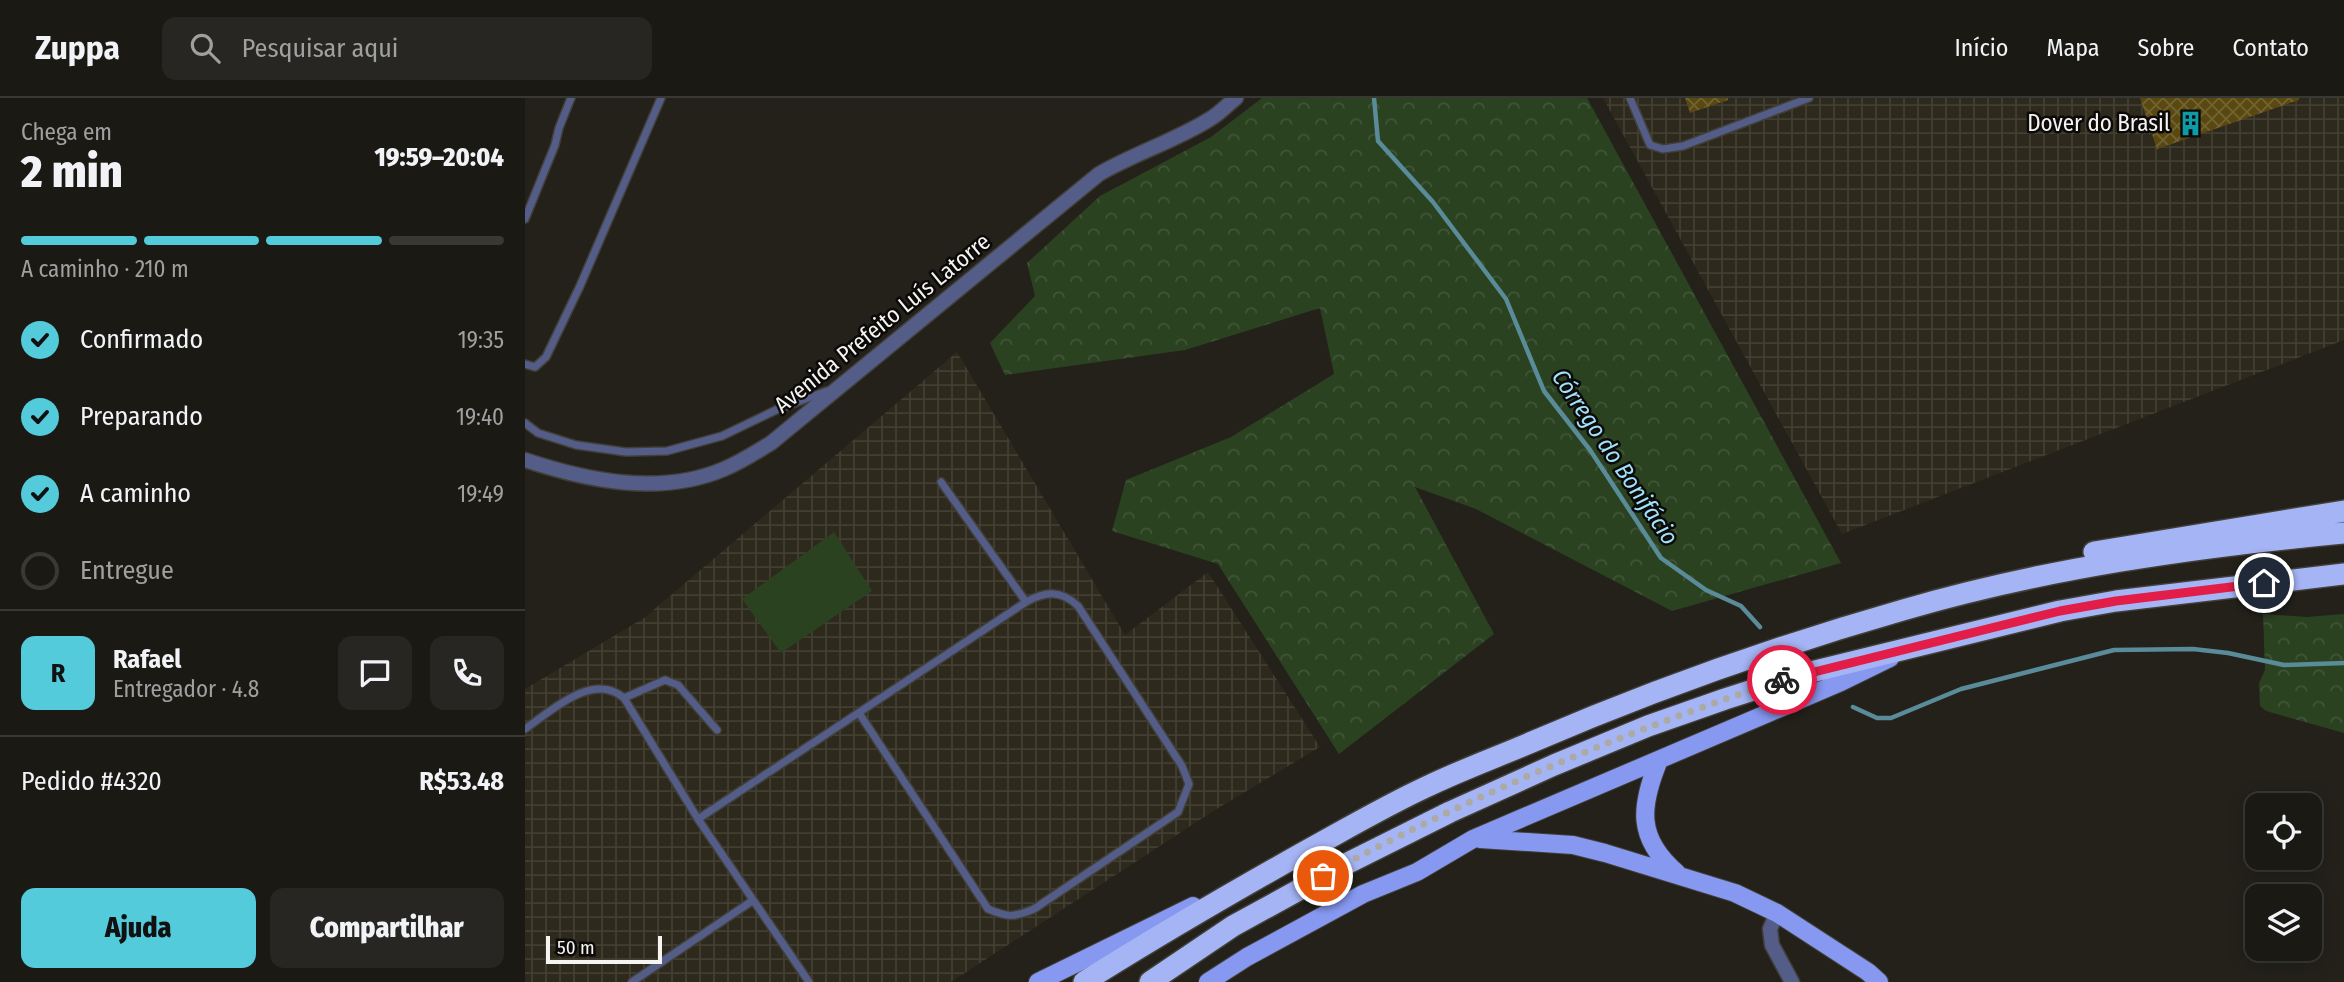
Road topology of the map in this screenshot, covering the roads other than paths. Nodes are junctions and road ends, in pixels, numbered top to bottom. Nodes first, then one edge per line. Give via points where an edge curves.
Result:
1 (571, 98) edge
2 (661, 98) edge
3 (1236, 98) edge
4 (1630, 98) edge
5 (1809, 98) edge
6 (525, 219) edge
7 (525, 364) edge
8 (841, 386) junction
9 (525, 423) edge
10 (525, 460) edge
11 (941, 482) dead end
12 (2344, 511) edge
13 (2344, 533) edge
14 (2344, 574) edge
15 (1026, 602) junction
16 (1910, 648) junction
17 (1697, 675) junction
18 (624, 698) junction
19 (859, 713) junction
20 (525, 729) edge
21 (717, 730) dead end
22 (1658, 760) junction
23 (698, 819) junction
24 (1473, 839) junction
25 (1294, 858) junction
26 (1679, 875) junction
27 (752, 901) junction
28 (1777, 913) junction
29 (1874, 977) edge
30 (632, 982) edge
31 (809, 982) edge
32 (1038, 982) edge
33 (1084, 982) edge
34 (1150, 982) edge
35 (1208, 982) edge
36 (1792, 982) edge
37 (1887, 982) edge

1 - 6 lane
2 - 7 lane via 546,357 535,367
3 - 8 street, Avenida Prefeito Luís Latorre via 1189,131 1099,174
4 - 5 lane via 1650,145 1663,149 1683,146
8 - 9 lane via 722,436 667,451 626,452 576,445 538,433
8 - 10 street, Avenida Prefeito Luís Latorre via 771,443 699,477 667,483 606,481
11 - 15 lane
12 - 17 highway via 2137,544 2004,572 1895,600
13 - 17 highway via 2190,551 2004,585 1905,609
14 - 16 highway via 2116,601
15 - 19 lane
15 - 19 lane via 1052,592 1067,596 1078,606 1182,766 1189,784 1178,812 1057,894 1017,916 989,909
16 - 22 main road
16 - 34 highway via 1725,699 1554,765 1346,864 1233,926
17 - 25 highway via 1427,786
18 - 20 lane via 606,689 580,691
18 - 21 lane via 665,680 678,685
18 - 23 lane
19 - 23 lane
22 - 24 main road
22 - 26 main road via 1643,815 1651,843
23 - 27 lane
24 - 26 main road via 1573,845
24 - 35 main road via 1417,872 1363,894
25 - 32 main road
25 - 33 highway
26 - 28 main road
27 - 30 lane
27 - 31 lane
28 - 29 main road
28 - 36 street via 1770,929 1772,945
29 - 37 main road

